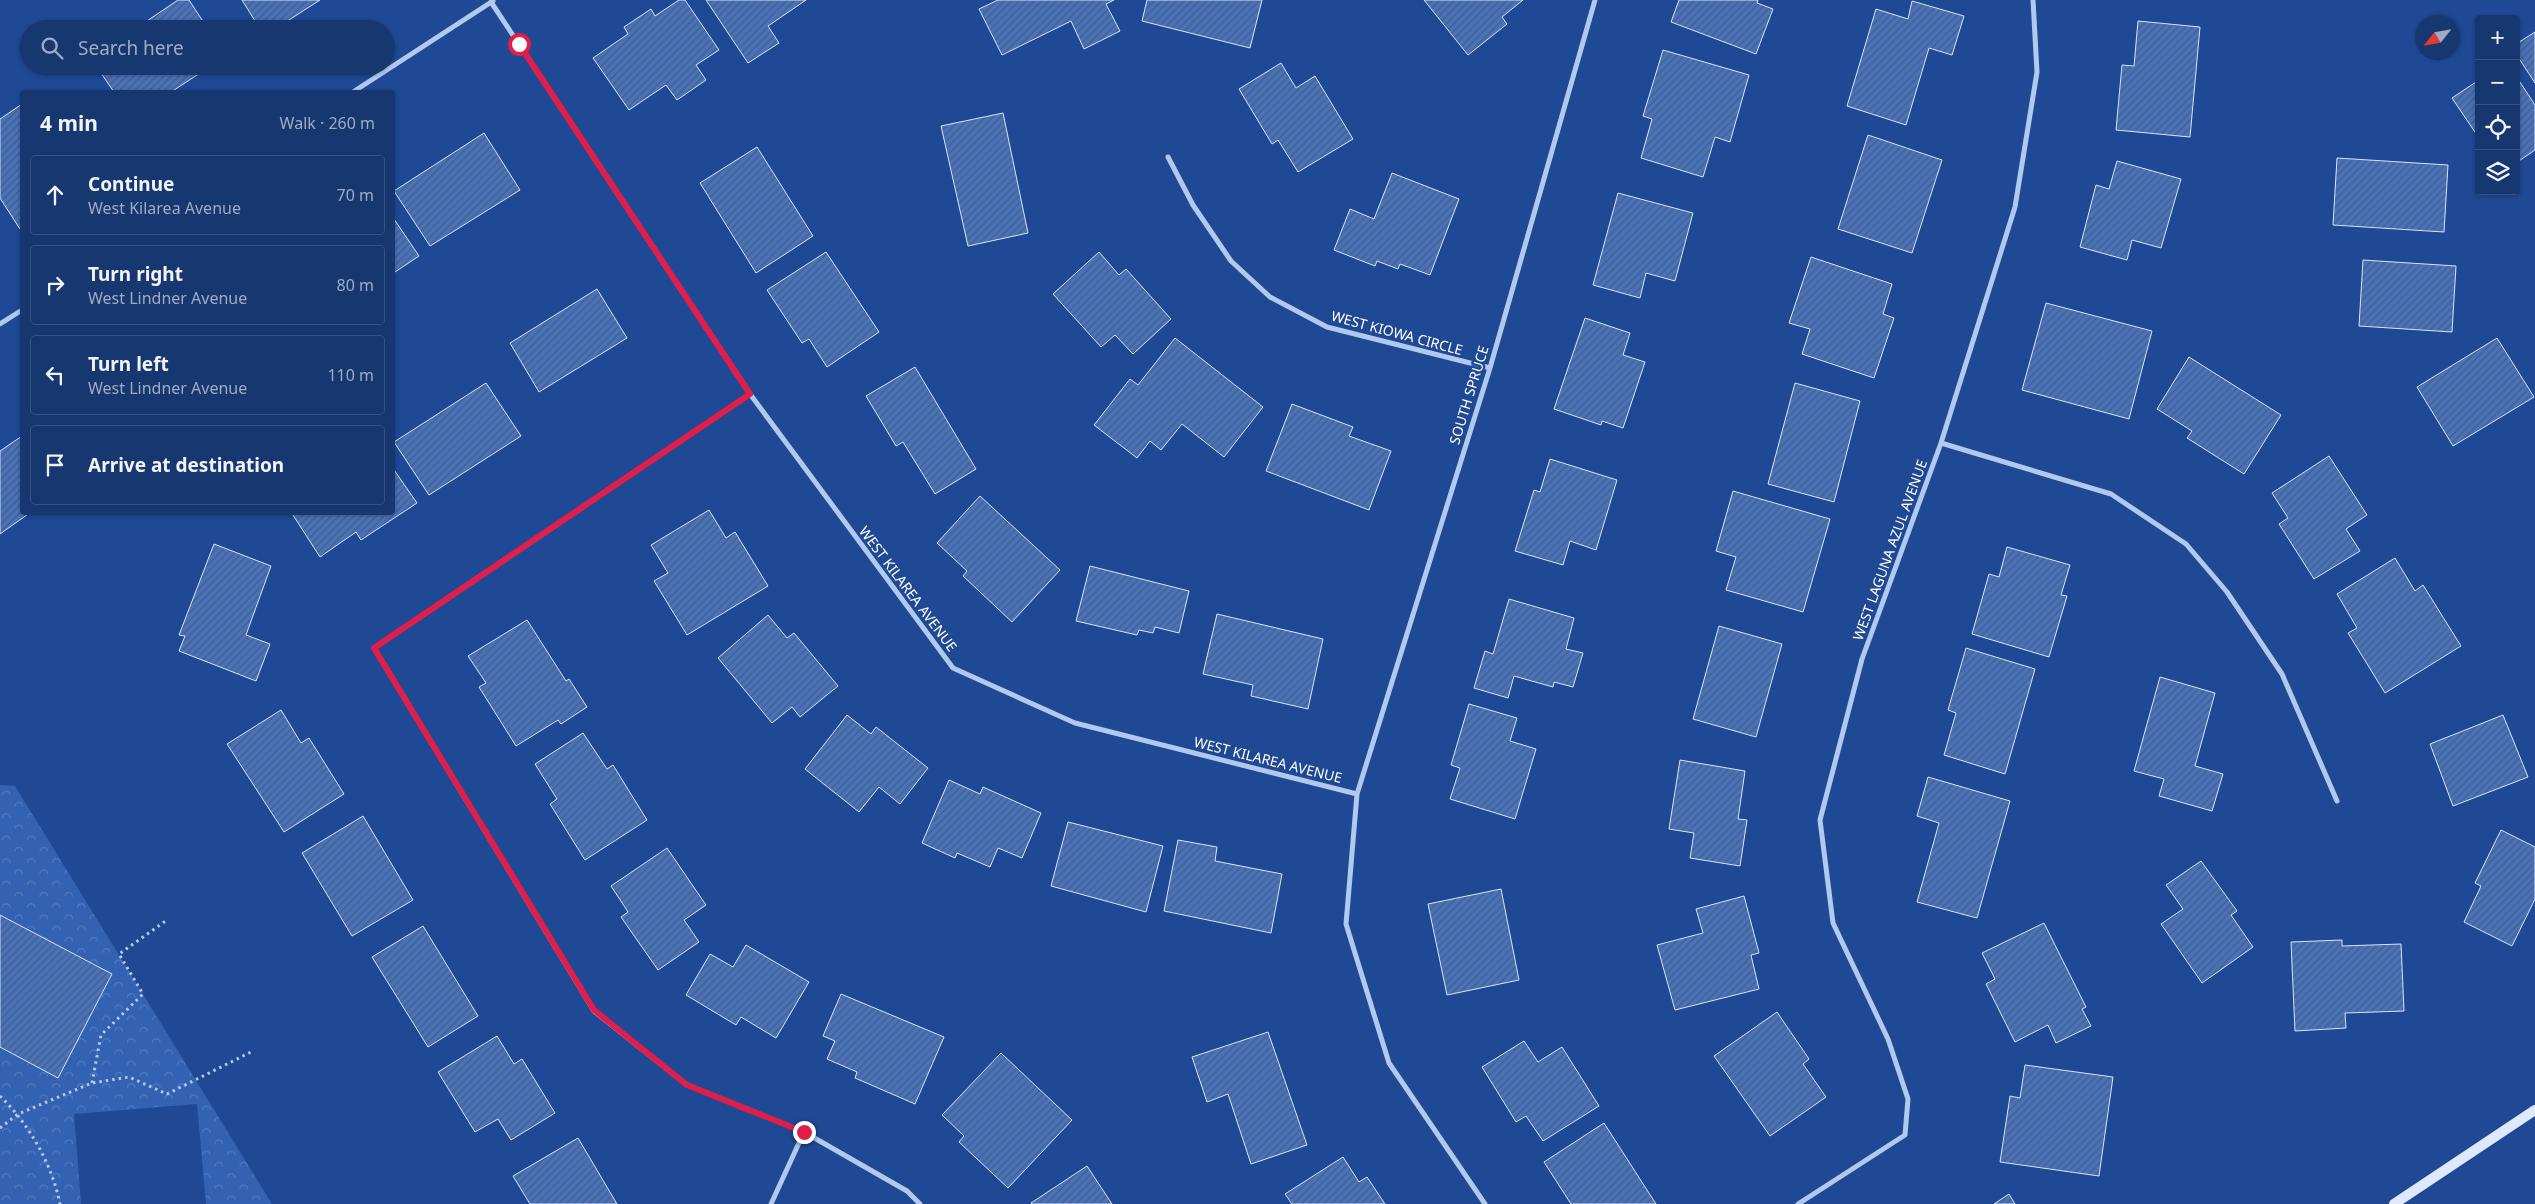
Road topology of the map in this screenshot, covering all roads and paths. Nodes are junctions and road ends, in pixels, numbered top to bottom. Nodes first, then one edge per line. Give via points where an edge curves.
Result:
1 (1595, 0) edge
2 (2033, 0) edge
3 (492, 1) edge
4 (395, 65) edge
5 (379, 75) edge
6 (356, 90) edge
7 (1168, 156) dead end
8 (20, 311) edge
9 (0, 324) edge
10 (1490, 368) junction
11 (750, 394) junction
12 (1941, 443) junction
13 (1357, 794) junction
14 (2337, 802) dead end
15 (167, 920) dead end
16 (251, 1052) dead end
17 (92, 1083) junction
18 (0, 1096) edge
19 (2535, 1110) edge
20 (18, 1114) junction
21 (0, 1128) edge
22 (804, 1132) junction
23 (60, 1204) edge
24 (771, 1204) edge
25 (920, 1204) edge
26 (1485, 1204) edge
27 (1798, 1204) edge
28 (2394, 1204) edge

1 - 10 street, SOUTH SPRUCE
2 - 12 street, WEST LAGUNA AZUL AVENUE via 2037,72 2015,207
3 - 4 street
3 - 11 street, WEST KILAREA AVENUE
5 - 6 street
7 - 10 street, WEST KIOWA CIRCLE via 1193,206 1231,261 1270,297 1326,327
8 - 9 street
10 - 13 street, SOUTH SPRUCE
11 - 13 street, WEST KILAREA AVENUE via 953,668 1075,723
11 - 22 street via 374,648 594,1010 687,1085
12 - 14 street via 2111,494 2186,544 2227,592 2282,674
12 - 27 street, WEST LAGUNA AZUL AVENUE via 1862,659 1820,820 1833,923 1888,1038 1908,1099 1905,1135
13 - 26 street, WEST KILAREA AVENUE via 1346,924 1389,1063
15 - 17 path via 119,954 143,994 101,1035
16 - 17 path via 166,1094 129,1077
17 - 20 path
18 - 20 path
19 - 28 main road
20 - 21 path
20 - 23 path via 55,1178
22 - 24 street
22 - 25 street via 907,1191

